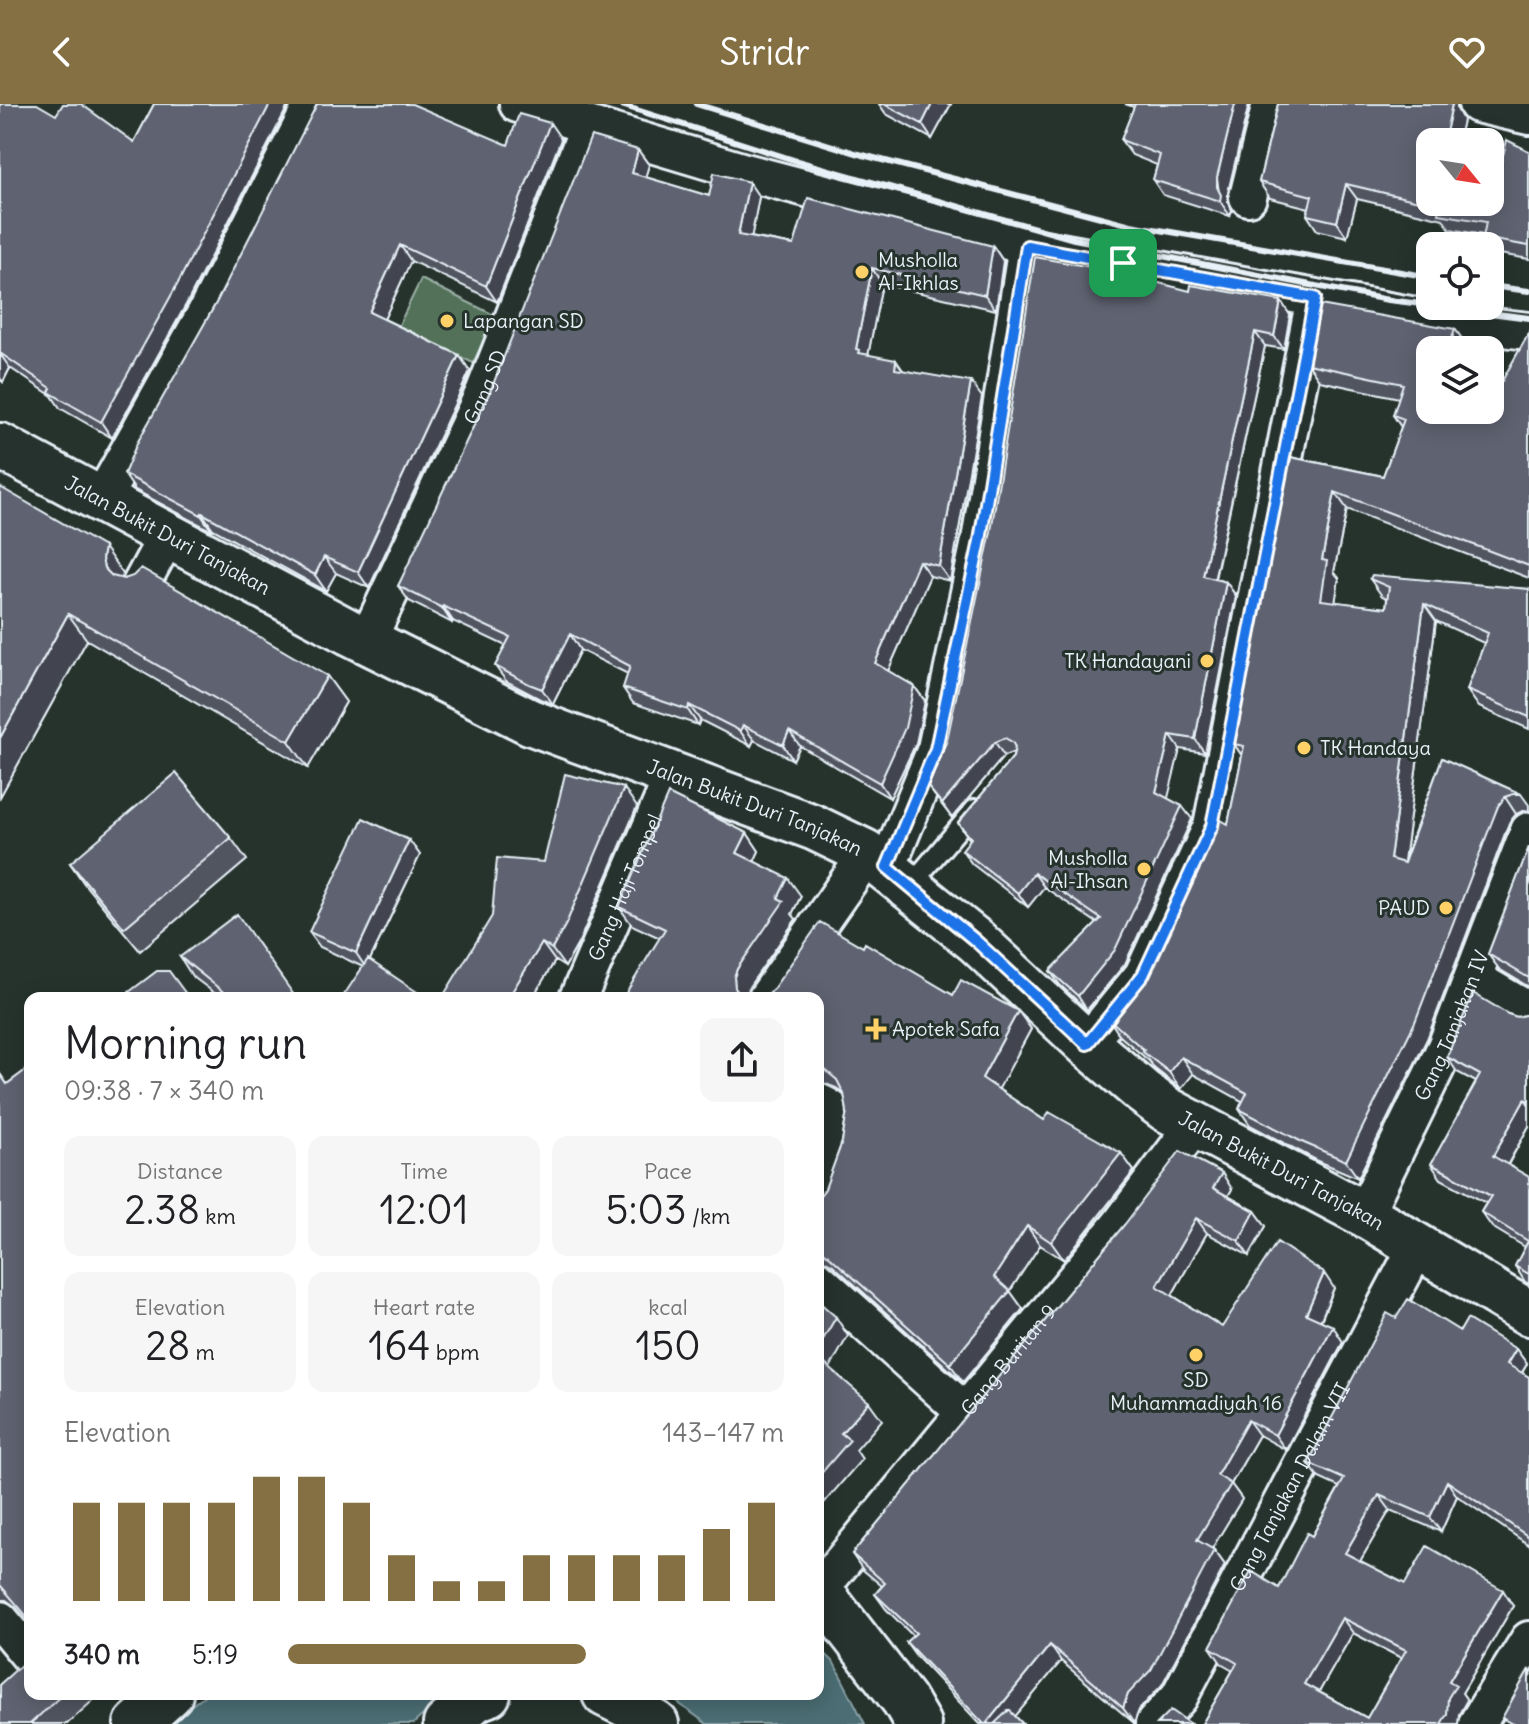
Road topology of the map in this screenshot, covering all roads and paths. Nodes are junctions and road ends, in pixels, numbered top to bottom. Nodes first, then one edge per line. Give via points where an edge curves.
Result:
1 (313, 104) edge
2 (518, 104) edge
3 (1271, 104) edge
4 (1477, 104) edge
5 (1529, 116) edge
6 (589, 126) junction
7 (1248, 197) dead end
8 (1027, 246) junction
9 (1315, 298) junction
10 (1529, 331) edge
11 (3, 456) edge
12 (102, 499) junction
13 (167, 536) junction
14 (141, 584) edge
15 (367, 641) junction
16 (673, 776) junction
17 (985, 797) edge
18 (1529, 831) edge
19 (888, 869) junction
20 (1473, 978) junction
21 (581, 992) edge
22 (773, 992) edge
23 (1529, 1011) edge
24 (1087, 1044) junction
25 (824, 1105) edge
26 (1194, 1126) junction
27 (824, 1182) edge
28 (1364, 1214) junction
29 (1418, 1245) junction
30 (824, 1285) edge
31 (1529, 1313) edge
32 (966, 1413) junction
33 (824, 1584) edge
34 (824, 1596) edge
35 (0, 1620) edge
36 (1529, 1640) edge
37 (23, 1666) edge
38 (163, 1700) edge
39 (475, 1700) edge
40 (617, 1700) edge
41 (137, 1724) edge
42 (446, 1724) edge
43 (656, 1724) edge
44 (918, 1724) edge
45 (1154, 1724) edge
46 (1477, 1724) edge

1 - 12 street via 207,311
2 - 6 street
3 - 7 street
4 - 5 street
6 - 8 street
6 - 15 street, Gang SD via 484,393
8 - 9 street
8 - 19 street via 980,541 936,749
9 - 10 street
9 - 24 street via 1212,826 1143,975
11 - 12 street, Jalan Bukit Duri Tanjakan
12 - 13 street, Jalan Bukit Duri Tanjakan
13 - 14 street
13 - 15 street, Jalan Bukit Duri Tanjakan
15 - 16 street, Jalan Bukit Duri Tanjakan via 530,722
16 - 19 street, Jalan Bukit Duri Tanjakan via 813,827
16 - 21 street, Gang Haji Tompel
17 - 19 lane
18 - 20 street, Gang Tanjakan IV
19 - 22 street
19 - 24 street, Jalan Bukit Duri Tanjakan via 976,941
20 - 23 street
20 - 28 street, Gang Tanjakan IV via 1446,1047
24 - 26 street, Jalan Bukit Duri Tanjakan via 1143,1092
25 - 27 street via 833,1110 840,1133
26 - 28 street, Jalan Bukit Duri Tanjakan
26 - 32 street, Gang Buritan 9
28 - 29 street, Jalan Bukit Duri Tanjakan
29 - 31 street, Jalan Bukit Duri Tanjakan
29 - 45 street, Gang Tanjakan Dalam VII via 1179,1697
30 - 32 street
32 - 33 street, Gang Buritan 9
34 - 44 street
35 - 37 street
36 - 46 street
38 - 41 street
39 - 42 street
40 - 43 street

